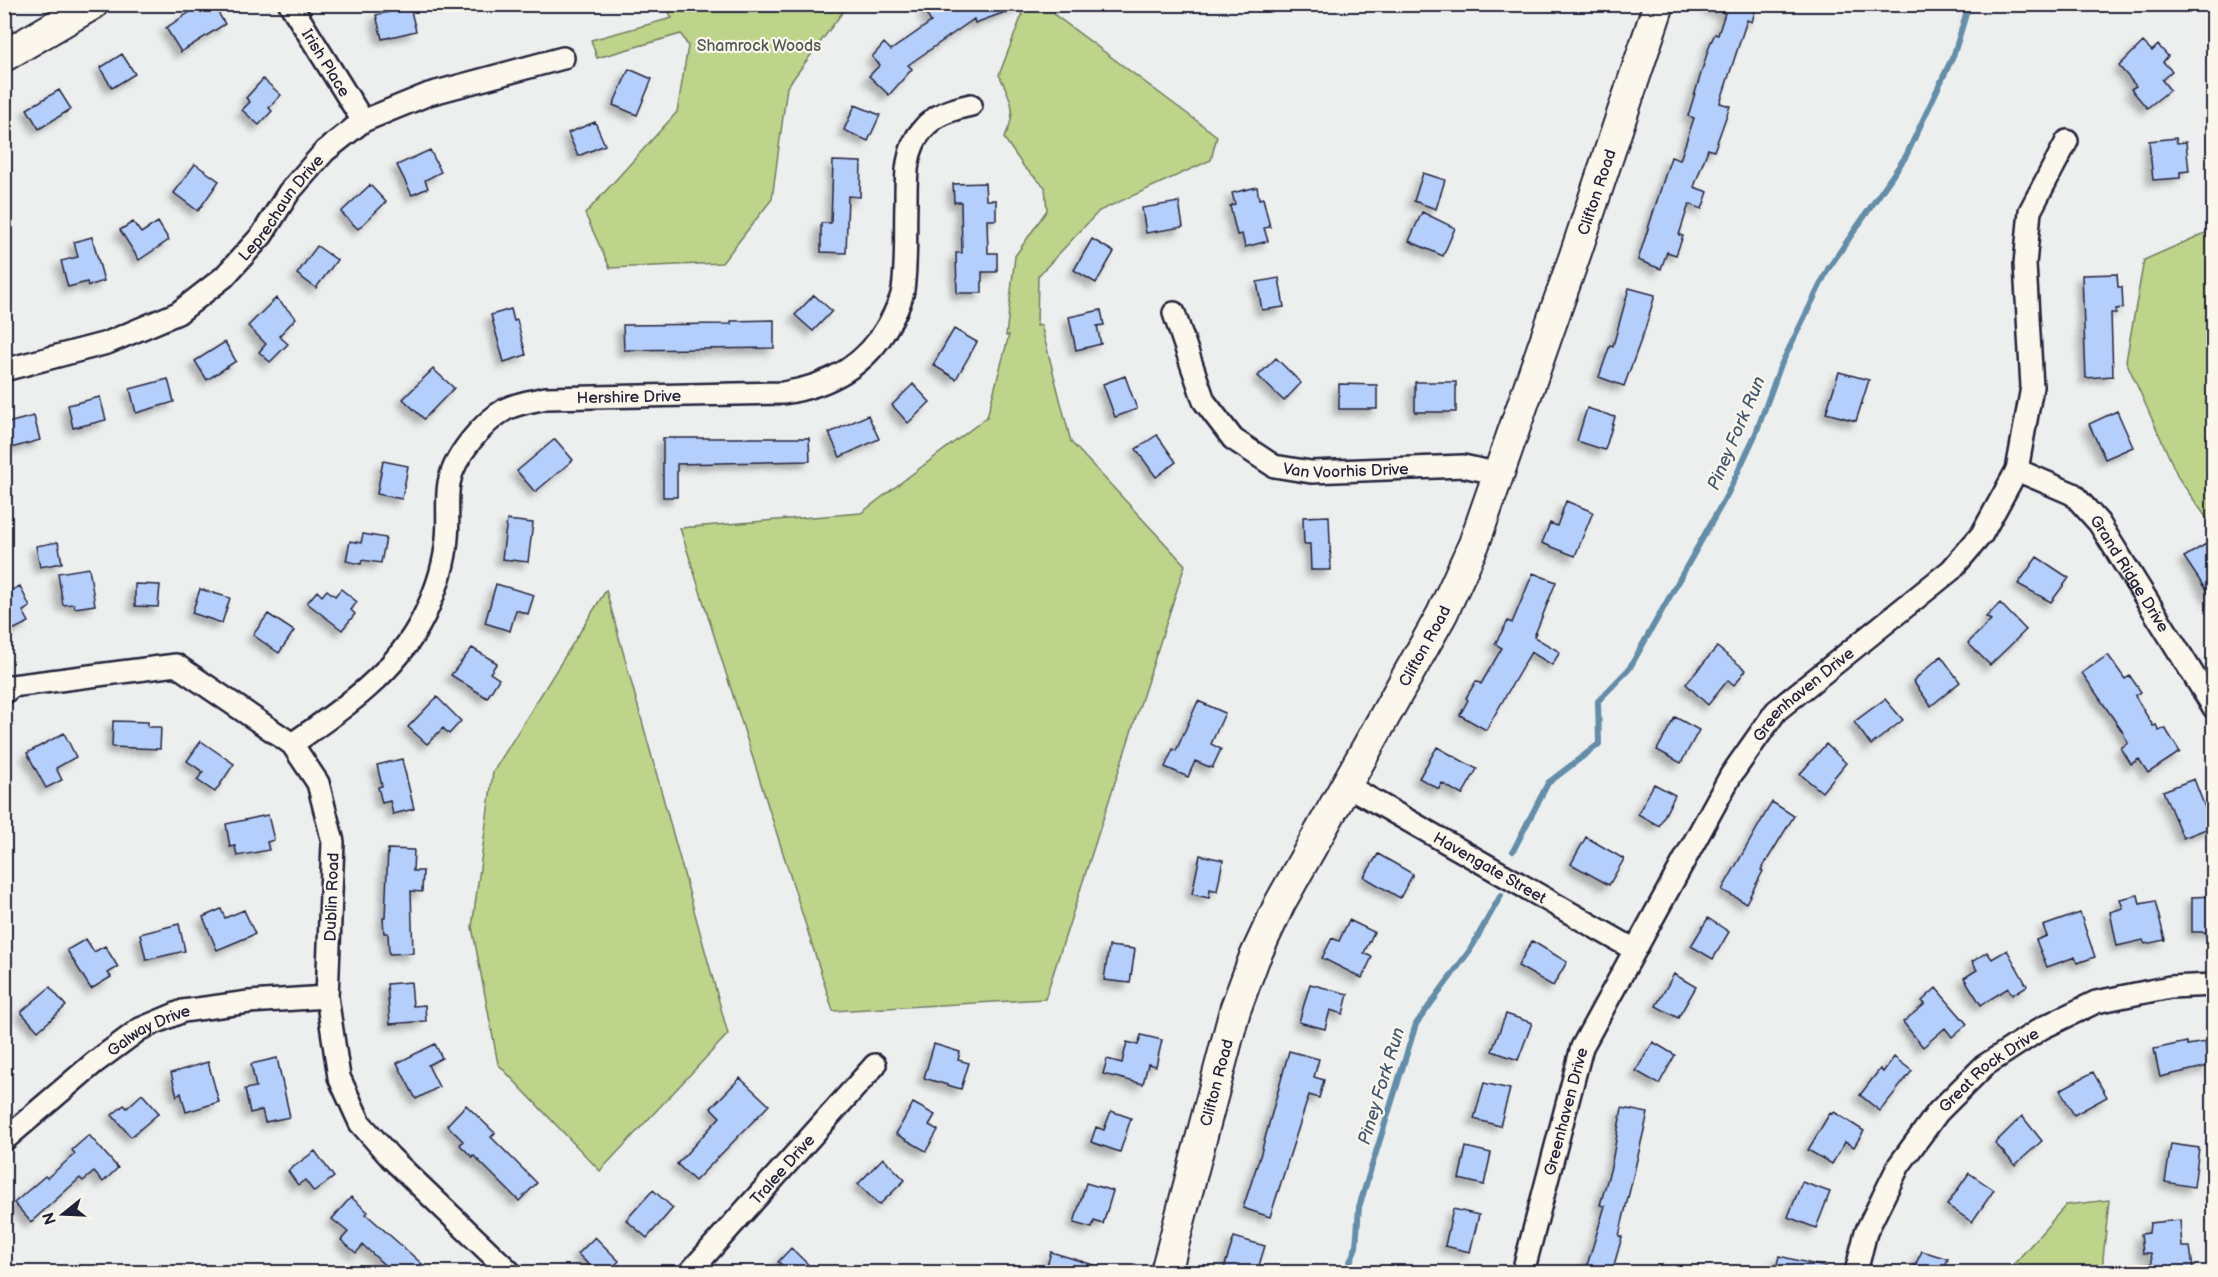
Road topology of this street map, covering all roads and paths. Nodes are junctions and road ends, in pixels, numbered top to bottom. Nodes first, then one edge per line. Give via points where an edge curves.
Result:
1 (93, 4) edge
2 (290, 4) edge
3 (1659, 4) edge
4 (4, 56) edge
5 (563, 58) dead end
6 (971, 105) dead end
7 (363, 121) junction
8 (2067, 141) dead end
9 (1174, 313) dead end
10 (4, 370) edge
11 (2017, 470) junction
12 (1500, 474) junction
13 (4, 693) edge
14 (2214, 708) edge
15 (292, 744) junction
16 (1346, 785) junction
17 (1635, 950) junction
18 (2214, 985) edge
19 (327, 997) junction
20 (875, 1065) dead end
21 (4, 1140) edge
22 (510, 1272) edge
23 (690, 1272) edge
24 (1166, 1272) edge
25 (1523, 1272) edge
26 (1856, 1272) edge

1 - 4 main road
2 - 7 street, Irish Place
3 - 12 main road, Clifton Road
5 - 7 street, Leprechaun Drive via 429,94
6 - 15 street, Hershire Drive via 940,115 915,141 907,170 902,293 885,331 864,359 817,386 783,393 557,397 528,402 499,414 480,430 454,468 449,483 447,537 440,575 404,651 360,693
7 - 10 street, Leprechaun Drive via 325,151 289,192 262,235 224,277 178,313 107,343
8 - 11 street, Greenhaven Drive via 2030,211 2025,264 2032,387
9 - 12 street, Van Voorhis Drive via 1204,401 1233,439 1274,466 1311,472 1463,466
11 - 14 street, Grand Ridge Drive via 2073,494 2099,523
11 - 17 street, Greenhaven Drive via 1982,534 1952,570 1776,711 1731,775
12 - 16 main road, Clifton Road via 1455,588
13 - 15 street, Dublin Road via 12,686 176,665
15 - 19 street, Dublin Road via 318,783 333,842
16 - 17 street, Havengate Street
16 - 24 main road, Clifton Road via 1264,934 1244,984
17 - 25 street, Greenhaven Drive via 1582,1047
18 - 26 street, Great Rock Drive via 2170,987 2096,1002 2042,1028 1984,1066 1938,1112 1899,1165 1866,1232
19 - 21 street, Galway Drive via 183,1011 140,1029
19 - 22 street, Dublin Road via 339,1077 360,1123
20 - 23 street, Tralee Drive

